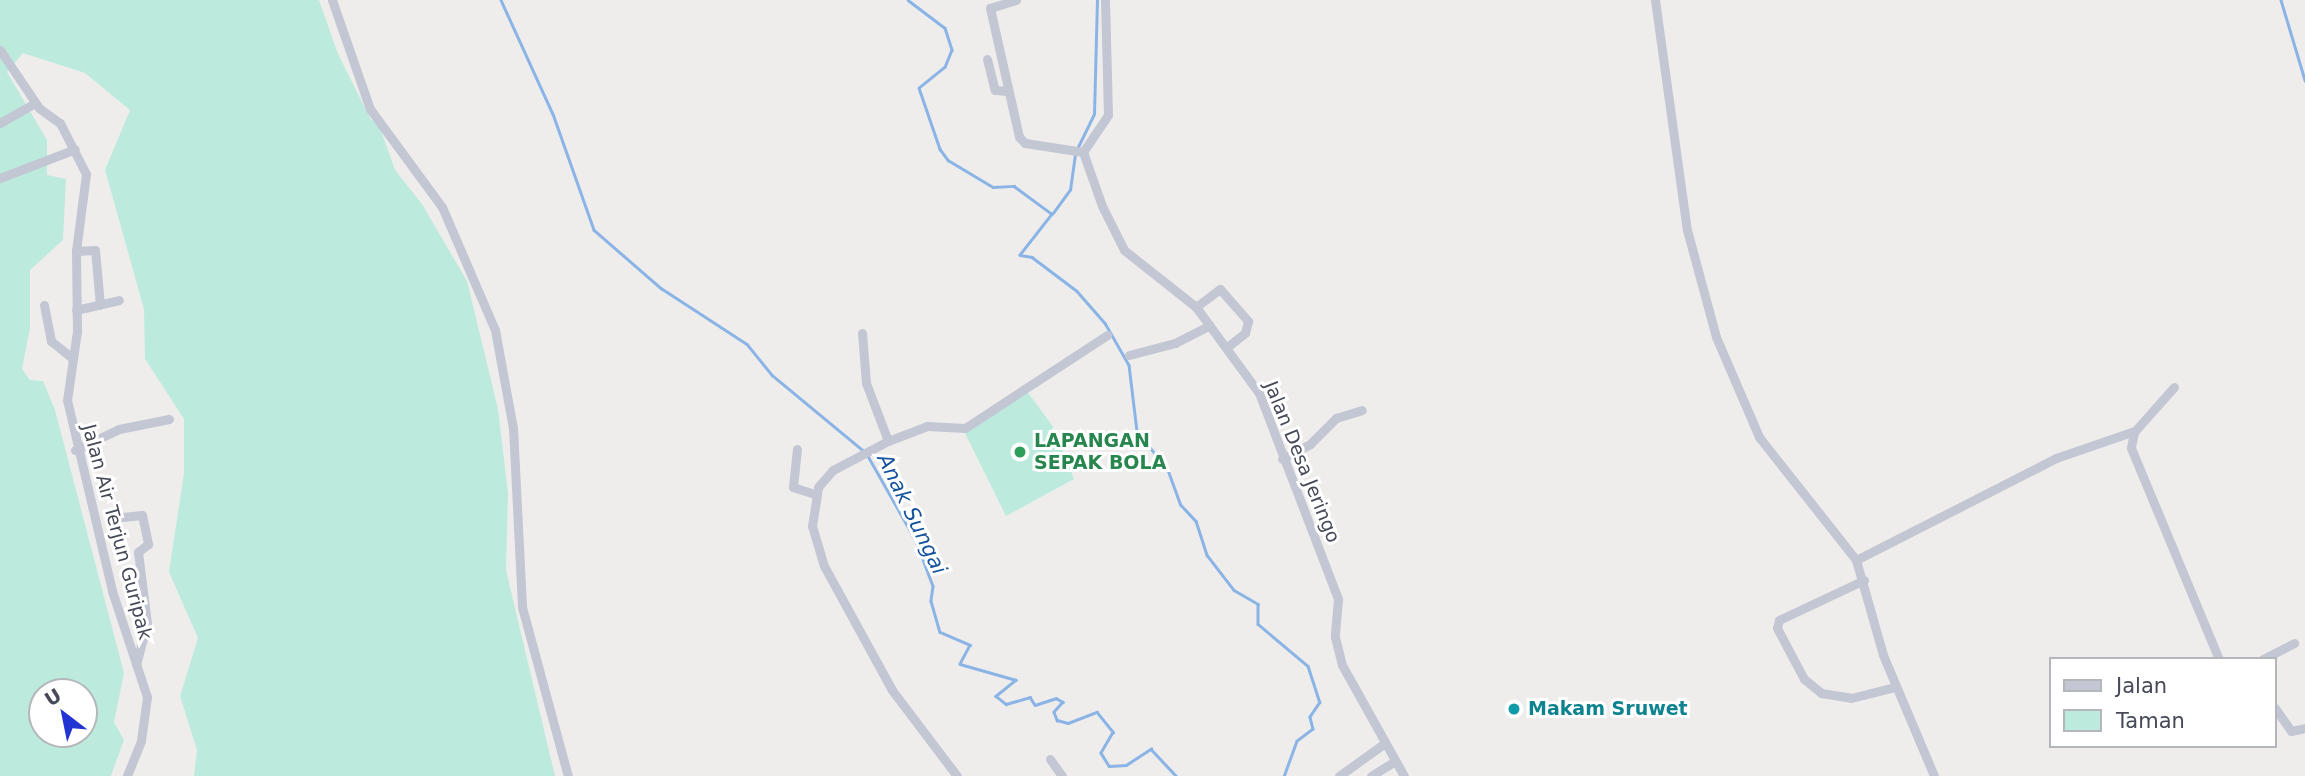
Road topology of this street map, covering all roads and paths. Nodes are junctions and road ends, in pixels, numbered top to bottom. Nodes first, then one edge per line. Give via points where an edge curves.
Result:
1 (332, 0) edge
2 (1016, 0) edge
3 (1105, 0) edge
4 (1655, 0) edge
5 (0, 50) edge
6 (987, 59) dead end
7 (1007, 91) junction
8 (35, 103) junction
9 (0, 123) edge
10 (75, 149) junction
11 (1073, 150) junction
12 (0, 178) edge
13 (76, 251) junction
14 (120, 300) dead end
15 (44, 305) dead end
16 (100, 305) junction
17 (1196, 307) junction
18 (76, 310) junction
19 (1210, 324) junction
20 (862, 333) dead end
21 (1107, 335) dead end
22 (1227, 347) junction
23 (1129, 355) dead end
24 (71, 357) junction
25 (2174, 387) dead end
26 (1362, 410) dead end
27 (169, 419) dead end
28 (2135, 430) junction
29 (888, 441) junction
30 (797, 449) dead end
31 (75, 450) junction
32 (1282, 459) junction
33 (817, 495) junction
34 (113, 518) dead end
35 (1856, 560) junction
36 (1864, 580) junction
37 (2294, 643) dead end
38 (2218, 657) edge
39 (2267, 657) edge
40 (135, 667) junction
41 (1895, 687) junction
42 (2277, 711) edge
43 (2305, 728) edge
44 (1385, 743) junction
45 (1050, 759) dead end
46 (1395, 761) junction
47 (127, 776) edge
48 (568, 776) edge
49 (957, 776) edge
50 (1062, 776) edge
51 (1339, 776) edge
52 (1371, 776) edge
53 (1404, 776) edge
54 (1934, 776) edge

1 - 48 street via 370,109 442,207 495,330 513,428 522,607
2 - 7 street via 990,8
3 - 11 street via 1108,116
4 - 35 street via 1686,230 1716,337 1759,437
5 - 8 street, Jalan Air Terjun Guripak
6 - 7 street via 995,90
7 - 11 street via 1022,142
8 - 9 street
8 - 10 street, Jalan Air Terjun Guripak via 61,123
10 - 12 street
10 - 13 street, Jalan Air Terjun Guripak via 86,174
11 - 17 street, Jalan Desa Jeringo via 1124,250
13 - 16 street via 95,250
13 - 18 street, Jalan Air Terjun Guripak
14 - 16 street
15 - 24 street via 51,341
16 - 18 street
17 - 19 street, Jalan Desa Jeringo
17 - 22 street via 1220,289 1248,321 1245,333
18 - 24 street, Jalan Air Terjun Guripak
19 - 22 street, Jalan Desa Jeringo
19 - 23 street via 1175,343
20 - 29 street via 866,383
21 - 29 street via 965,428 928,426
22 - 32 street, Jalan Desa Jeringo via 1259,393
24 - 31 street, Jalan Air Terjun Guripak via 67,400
25 - 28 street
26 - 32 street via 1336,418 1310,444
27 - 31 street via 119,429
28 - 35 street via 2047,462
28 - 38 street via 2132,451
29 - 33 street via 824,477
30 - 33 street via 793,487
31 - 40 street, Jalan Air Terjun Guripak
32 - 44 street, Jalan Desa Jeringo via 1338,599 1335,637 1342,665
33 - 49 street via 812,526 824,566 892,690
34 - 40 street via 142,516 148,544 138,550 147,623
35 - 36 street
36 - 41 street
36 - 41 street via 1779,620 1777,628 1804,679 1821,693 1845,698
37 - 39 street
40 - 47 street, Jalan Air Terjun Guripak via 147,706
41 - 54 street
42 - 43 street via 2291,732
44 - 46 street, Jalan Desa Jeringo
44 - 51 street
45 - 50 street
46 - 52 street
46 - 53 street, Jalan Desa Jeringo

